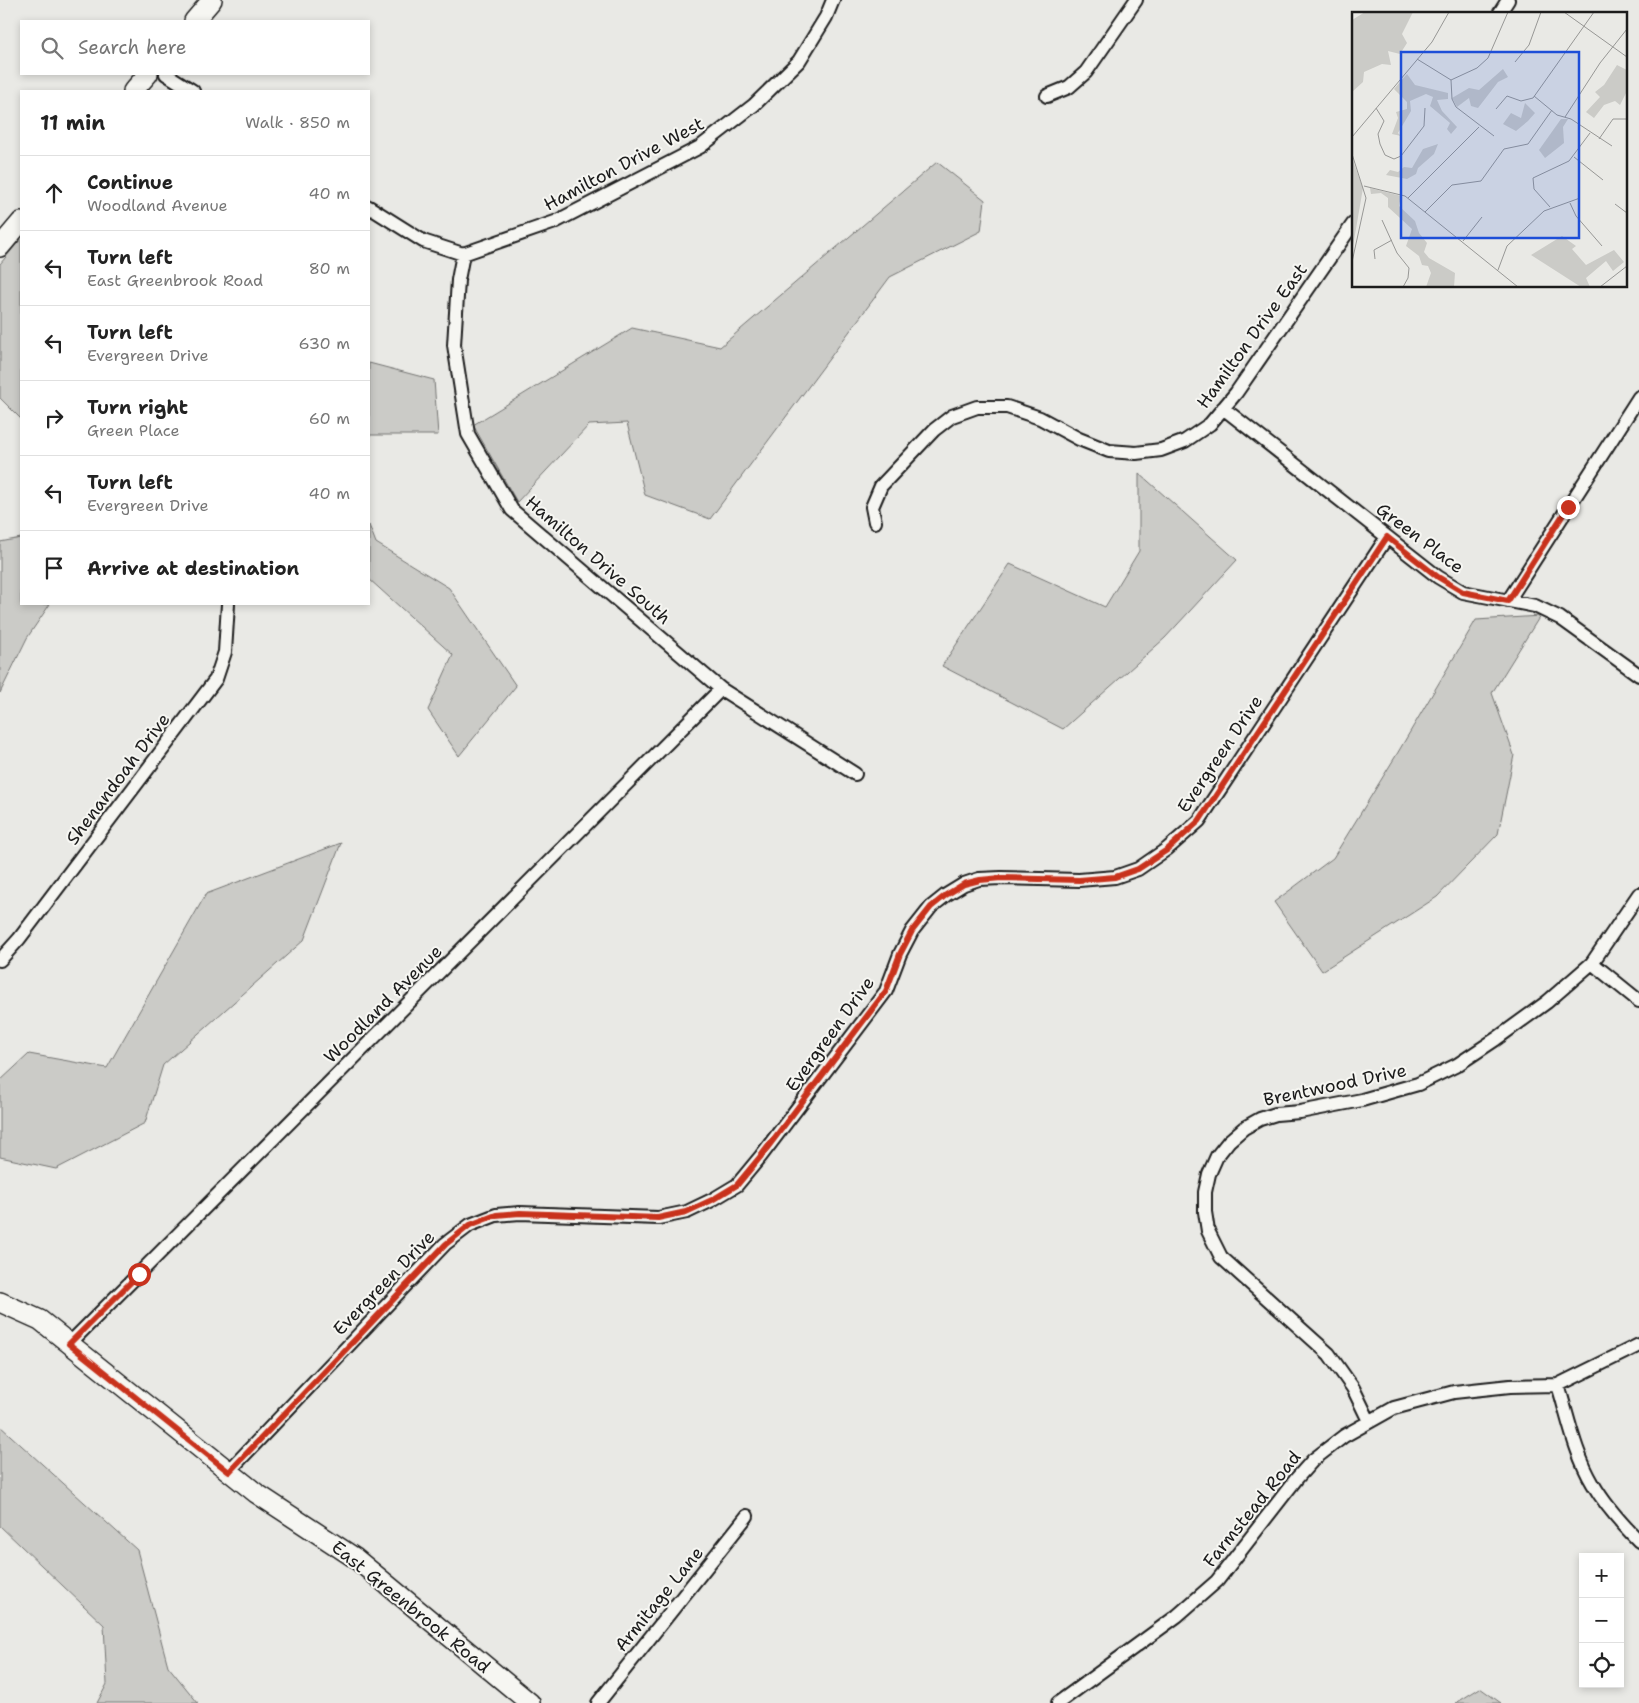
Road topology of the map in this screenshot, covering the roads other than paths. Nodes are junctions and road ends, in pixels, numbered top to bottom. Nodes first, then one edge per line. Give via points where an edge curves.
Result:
1 (212, 0) edge
2 (833, 0) edge
3 (1136, 0) edge
4 (1508, 0) edge
5 (1500, 12) edge
6 (195, 20) edge
7 (147, 75) edge
8 (168, 75) edge
9 (134, 90) edge
10 (191, 90) edge
11 (1047, 96) dead end
12 (370, 208) edge
13 (20, 223) edge
14 (1352, 225) edge
15 (0, 247) edge
16 (463, 254) junction
17 (1639, 397) edge
18 (1223, 408) junction
19 (875, 522) dead end
20 (1387, 537) junction
21 (1508, 601) junction
22 (228, 605) edge
23 (1639, 675) edge
24 (721, 689) junction
25 (855, 774) dead end
26 (1639, 894) edge
27 (0, 960) edge
28 (1592, 963) junction
29 (1639, 1001) edge
30 (0, 1302) edge
31 (69, 1344) junction
32 (1639, 1345) edge
33 (1558, 1385) junction
34 (1369, 1421) junction
35 (229, 1472) junction
36 (747, 1516) dead end
37 (1639, 1541) edge
38 (530, 1703) edge
39 (598, 1703) edge
40 (1058, 1703) edge

1 - 6 street
2 - 16 street, Hamilton Drive West via 799,61 754,105 700,147 555,222
3 - 11 street via 1086,72 1069,87
4 - 5 street
7 - 9 street
8 - 10 street
12 - 16 street via 422,241
13 - 15 street
14 - 18 street, Hamilton Drive East
16 - 24 street, Hamilton Drive South via 454,345 468,434 512,510
17 - 21 street
18 - 19 street, Hamilton Drive East via 1210,424 1185,441 1161,450 1136,453 1108,451 1040,418 1007,407 977,407 952,416 934,430 882,486 872,507
18 - 20 street, Green Place
20 - 21 street, Green Place via 1438,577 1463,592
20 - 35 street, Evergreen Drive via 1199,821 1167,850 1138,869 1115,877 980,880 964,884 946,895 931,907 912,931 886,991 737,1185 686,1212 658,1218 520,1213 496,1215 470,1225 446,1244
21 - 23 street, Green Place via 1535,606 1560,618
22 - 27 street, Shenandoah Drive via 225,652 216,679
24 - 25 street, Hamilton Drive South
24 - 31 street, Woodland Avenue
26 - 28 street, Brentwood Drive
28 - 29 street
28 - 34 street, Brentwood Drive via 1547,1002 1456,1065 1418,1084 1362,1100 1260,1119 1244,1128 1217,1156 1205,1192 1205,1212 1208,1231 1221,1257 1329,1354 1354,1388
30 - 31 street, East Greenbrook Road via 40,1320
31 - 35 street, East Greenbrook Road
32 - 33 street, Farmstead Road
33 - 34 street, Farmstead Road via 1454,1392 1394,1408
33 - 37 street via 1578,1450 1592,1482 1607,1506
34 - 40 street, Farmstead Road via 1314,1460 1217,1581 1177,1616
35 - 38 street, East Greenbrook Road via 355,1558
36 - 39 street, Armitage Lane

